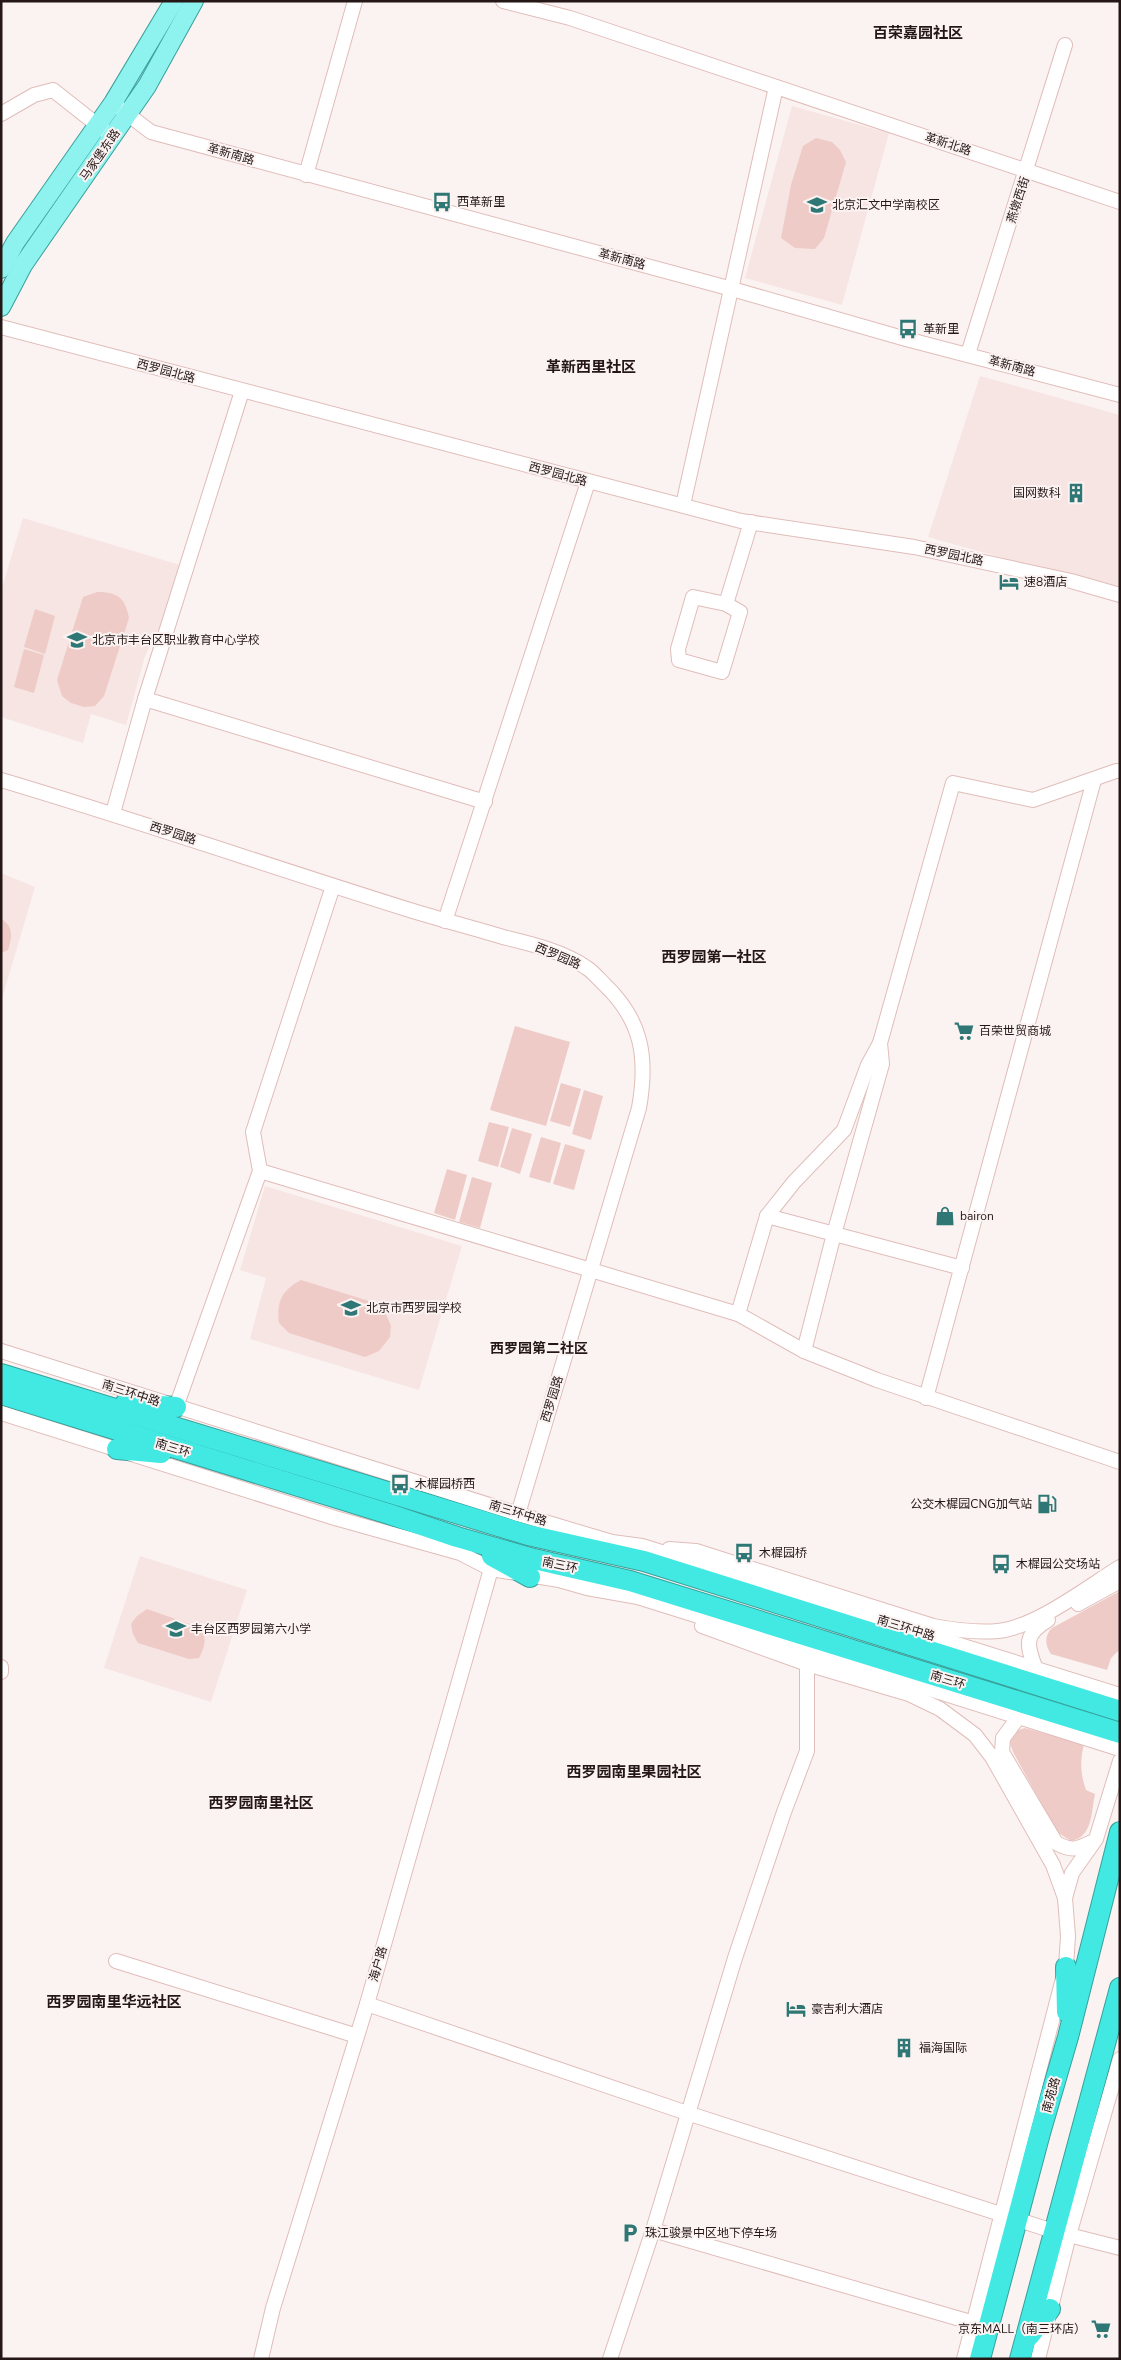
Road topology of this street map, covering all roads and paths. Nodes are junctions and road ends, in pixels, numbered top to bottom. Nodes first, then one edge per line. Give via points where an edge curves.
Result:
1 (174, 1) edge
2 (194, 1) edge
3 (355, 1) edge
4 (503, 1) edge
5 (1065, 45) dead end
6 (776, 87) junction
7 (113, 103) junction
8 (129, 113) junction
9 (1, 114) edge
10 (98, 125) junction
11 (113, 137) junction
12 (1027, 170) junction
13 (306, 175) junction
14 (1120, 202) edge
15 (1, 269) edge
16 (732, 289) junction
17 (1, 307) edge
18 (1, 327) edge
19 (968, 354) junction
20 (242, 391) junction
21 (1120, 395) edge
22 (588, 482) junction
23 (683, 505) junction
24 (751, 522) junction
25 (1120, 596) edge
26 (726, 604) junction
27 (145, 699) junction
28 (1120, 771) edge
29 (1, 780) edge
30 (1094, 780) junction
31 (485, 802) junction
32 (113, 813) junction
33 (333, 886) junction
34 (445, 921) junction
35 (880, 1043) junction
36 (260, 1170) junction
37 (767, 1216) junction
38 (834, 1234) junction
39 (962, 1268) junction
40 (591, 1269) junction
41 (738, 1314) junction
42 (1, 1351) edge
43 (804, 1351) junction
44 (1, 1374) edge
45 (1, 1394) edge
46 (926, 1398) junction
47 (87, 1401) junction
48 (176, 1407) junction
49 (1, 1413) edge
50 (117, 1449) junction
51 (203, 1457) junction
52 (1120, 1462) edge
53 (518, 1514) junction
54 (457, 1538) junction
55 (612, 1542) joint
56 (643, 1554) junction
57 (1120, 1567) edge
58 (491, 1569) junction
59 (530, 1577) junction
60 (1120, 1581) edge
61 (587, 1588) junction
62 (664, 1592) junction
63 (638, 1598) junction
64 (807, 1664) junction
65 (1, 1667) edge
66 (1036, 1669) junction
67 (1, 1672) edge
68 (1120, 1695) edge
69 (1120, 1711) edge
70 (1018, 1718) junction
71 (1120, 1733) edge
72 (1120, 1749) edge
73 (1120, 1761) edge
74 (1112, 1790) junction
75 (1120, 1832) edge
76 (1094, 1841) junction
77 (1115, 1852) junction
78 (1065, 1898) junction
79 (116, 1961) dead end
80 (1066, 1967) junction
81 (1120, 1988) edge
82 (367, 2004) junction
83 (1120, 2008) edge
84 (1107, 2031) junction
85 (357, 2036) junction
86 (1068, 2037) junction
87 (1120, 2059) edge
88 (687, 2113) junction
89 (1010, 2216) junction
90 (654, 2230) junction
91 (1061, 2233) junction
92 (1120, 2248) edge
93 (1050, 2309) junction
94 (974, 2323) junction
95 (1022, 2350) edge
96 (261, 2359) edge
97 (610, 2359) edge
98 (964, 2359) edge
99 (980, 2359) edge
100 (1038, 2359) edge

1 - 7 main road, 马家堡东路
2 - 8 main road, 马家堡东路
3 - 13 street
4 - 6 street, 革新北路 via 570,18
5 - 12 street, 燕墩西街
6 - 12 street, 革新北路
6 - 16 street
7 - 8 street, 革新南路
7 - 10 main road, 马家堡东路
8 - 11 main road, 马家堡东路
8 - 13 street, 革新南路 via 151,132
9 - 10 street via 34,95 53,90
10 - 11 street
10 - 15 main road, 马家堡东路
11 - 17 main road, 马家堡东路 via 23,264
12 - 14 street, 革新北路
12 - 19 street, 燕墩西街
13 - 16 street, 革新南路
16 - 19 street, 革新南路
16 - 23 street
18 - 20 street, 西罗园北路
19 - 21 street, 革新南路
20 - 22 street, 西罗园北路
20 - 27 street
22 - 23 street, 西罗园北路
22 - 31 street
23 - 24 street, 西罗园北路
24 - 25 street, 西罗园北路 via 914,547 1071,580
24 - 26 street
26 - 26 street via 740,612 722,672 679,660 678,649 693,597
27 - 31 street
27 - 32 street
28 - 30 street
29 - 32 street, 西罗园路
30 - 35 street via 1034,800 953,783
30 - 39 street
31 - 34 street
32 - 33 street, 西罗园路
33 - 34 street, 西罗园路
33 - 36 street via 253,1132
34 - 40 street, 西罗园路 via 545,948 586,967 615,994 635,1024 642,1048 644,1081 639,1108
35 - 37 street via 868,1065 844,1130 794,1182
35 - 38 street via 882,1064
36 - 40 street
36 - 48 street
37 - 38 street
37 - 41 street
38 - 39 street
38 - 43 street
39 - 46 street
40 - 41 street
40 - 53 street, 西罗园路
41 - 43 street
42 - 48 street, 南三环中路
43 - 46 street
44 - 47 highway, 南三环
45 - 51 highway, 南三环
46 - 52 street
47 - 48 highway
47 - 56 highway, 南三环 via 528,1535
48 - 53 street, 南三环中路
49 - 50 street
50 - 51 highway
50 - 58 street via 335,1518 460,1553
51 - 54 highway, 南三环
53 - 55 street, 南三环中路
54 - 59 highway
54 - 62 highway, 南三环
55 - 56 highway
56 - 57 street via 696,1551 932,1626 960,1631 999,1631 1032,1621
56 - 66 street, 南三环中路
56 - 69 highway, 南三环
58 - 59 street
58 - 82 street, 海户路
59 - 61 street via 559,1580
60 - 66 street via 1032,1632 1029,1652
61 - 63 street
61 - 64 street
62 - 63 highway
62 - 71 highway, 南三环
63 - 70 street via 951,1694
64 - 78 street via 909,1694 940,1709 975,1736 992,1757 1053,1865
64 - 88 street via 807,1751 735,1958
65 - 67 street
66 - 68 street, 南三环中路
70 - 72 street
70 - 76 street via 1003,1738 1002,1752 1056,1843 1076,1849
73 - 74 street
74 - 76 street
74 - 77 street via 1110,1833
75 - 77 highway, 南苑路
76 - 78 street via 1072,1873
77 - 86 highway, 南苑路
78 - 80 street
79 - 85 street
80 - 86 highway
80 - 89 street
81 - 84 highway
82 - 85 street, 海户路
82 - 88 street
83 - 84 highway
84 - 91 highway
85 - 96 street, 海户路 via 273,2308
86 - 89 highway, 南苑路
87 - 91 street
88 - 89 street
88 - 90 street
89 - 91 street
89 - 94 street
89 - 99 highway, 南苑路
90 - 94 street
90 - 97 street
91 - 92 street
91 - 93 street
91 - 95 highway
93 - 95 highway
93 - 100 street
94 - 98 street

